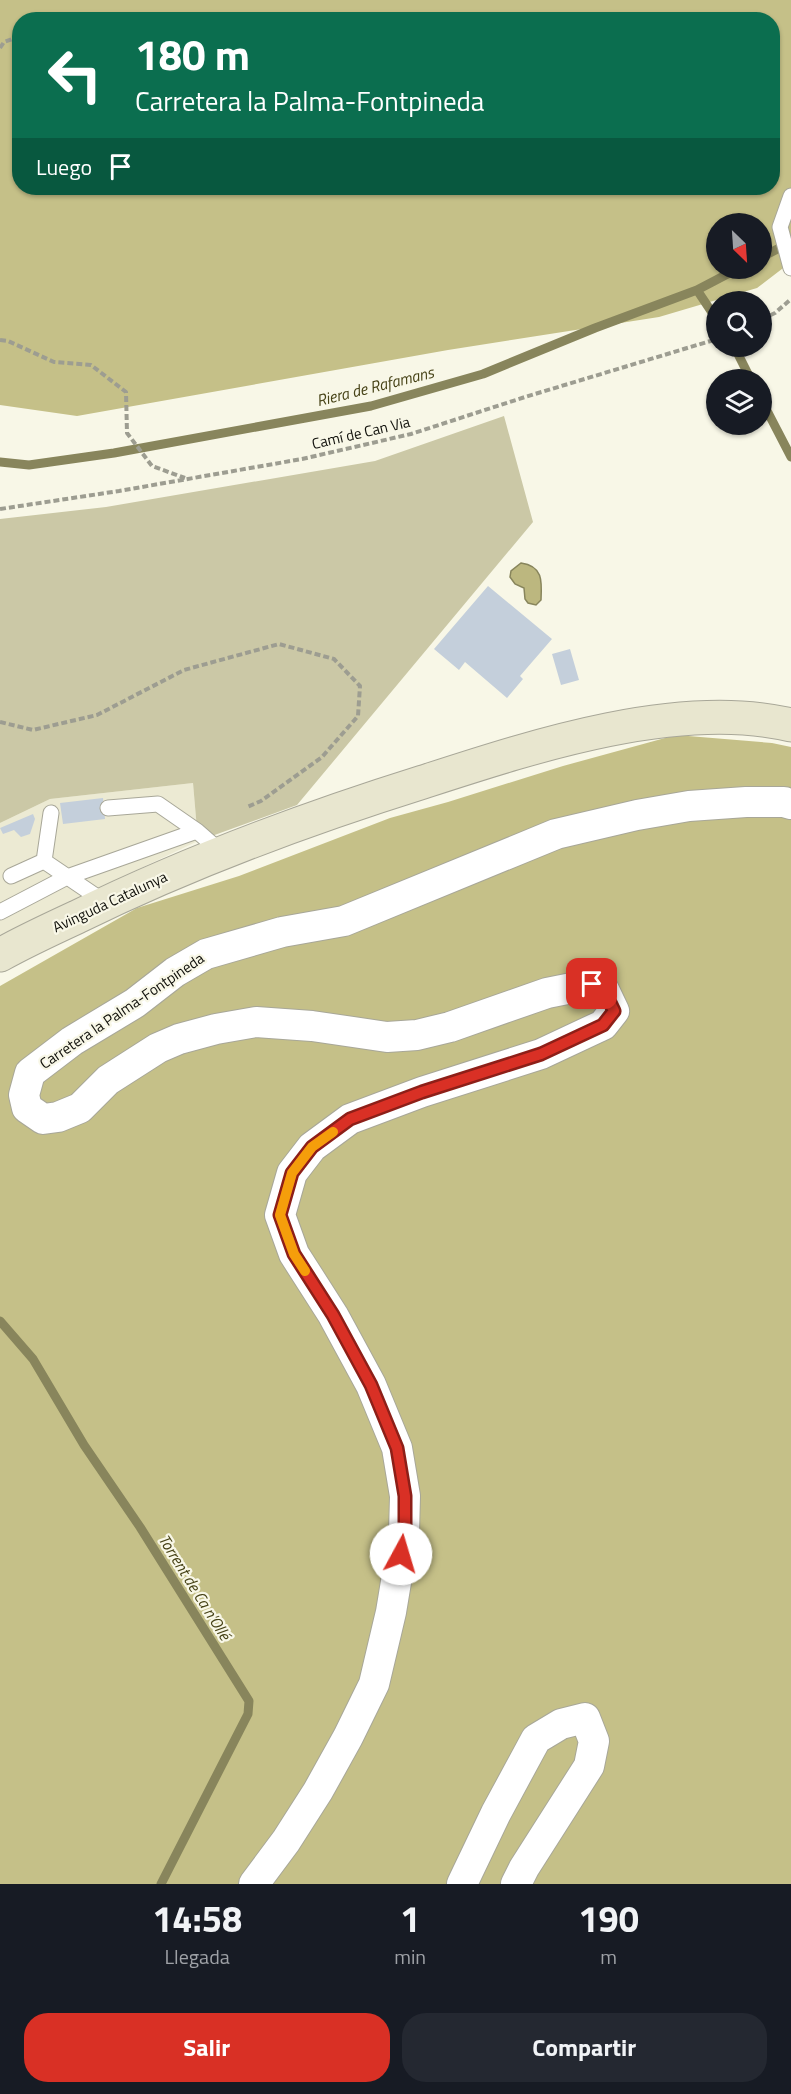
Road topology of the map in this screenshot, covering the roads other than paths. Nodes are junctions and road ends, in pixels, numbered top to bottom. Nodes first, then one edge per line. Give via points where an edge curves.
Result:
1 (791, 196) edge
2 (791, 268) edge
3 (791, 725) edge
4 (791, 804) edge
5 (108, 808) dead end
6 (51, 813) dead end
7 (197, 831) junction
8 (221, 852) junction
9 (44, 861) junction
10 (10, 876) dead end
11 (67, 878) junction
12 (106, 903) junction
13 (0, 912) edge
14 (0, 955) edge
15 (254, 1884) edge
16 (462, 1884) edge
17 (516, 1884) edge

1 - 2 lane via 780,227
3 - 8 main road, Avinguda Catalunya via 733,717 678,719 614,729 466,768
4 - 15 street, Carretera la Palma-Fontpineda via 689,806 556,834 344,921 282,932 206,954 30,1073 24,1095 27,1108 43,1119 80,1108 108,1080 158,1048 216,1029 256,1022 387,1037 417,1035 547,993 592,984 603,988 614,1011 603,1025 541,1054 350,1119 312,1147 292,1173 280,1215 294,1254 371,1385 397,1448 405,1496 405,1534 374,1684 318,1791
5 - 7 lane via 158,804
6 - 9 lane
7 - 8 lane
7 - 11 lane
8 - 12 main road, Avinguda Catalunya
9 - 10 lane
9 - 11 lane
11 - 12 lane
11 - 13 lane
12 - 14 main road, Avinguda Catalunya
16 - 17 street via 536,1738 561,1724 585,1718 594,1741 589,1766

